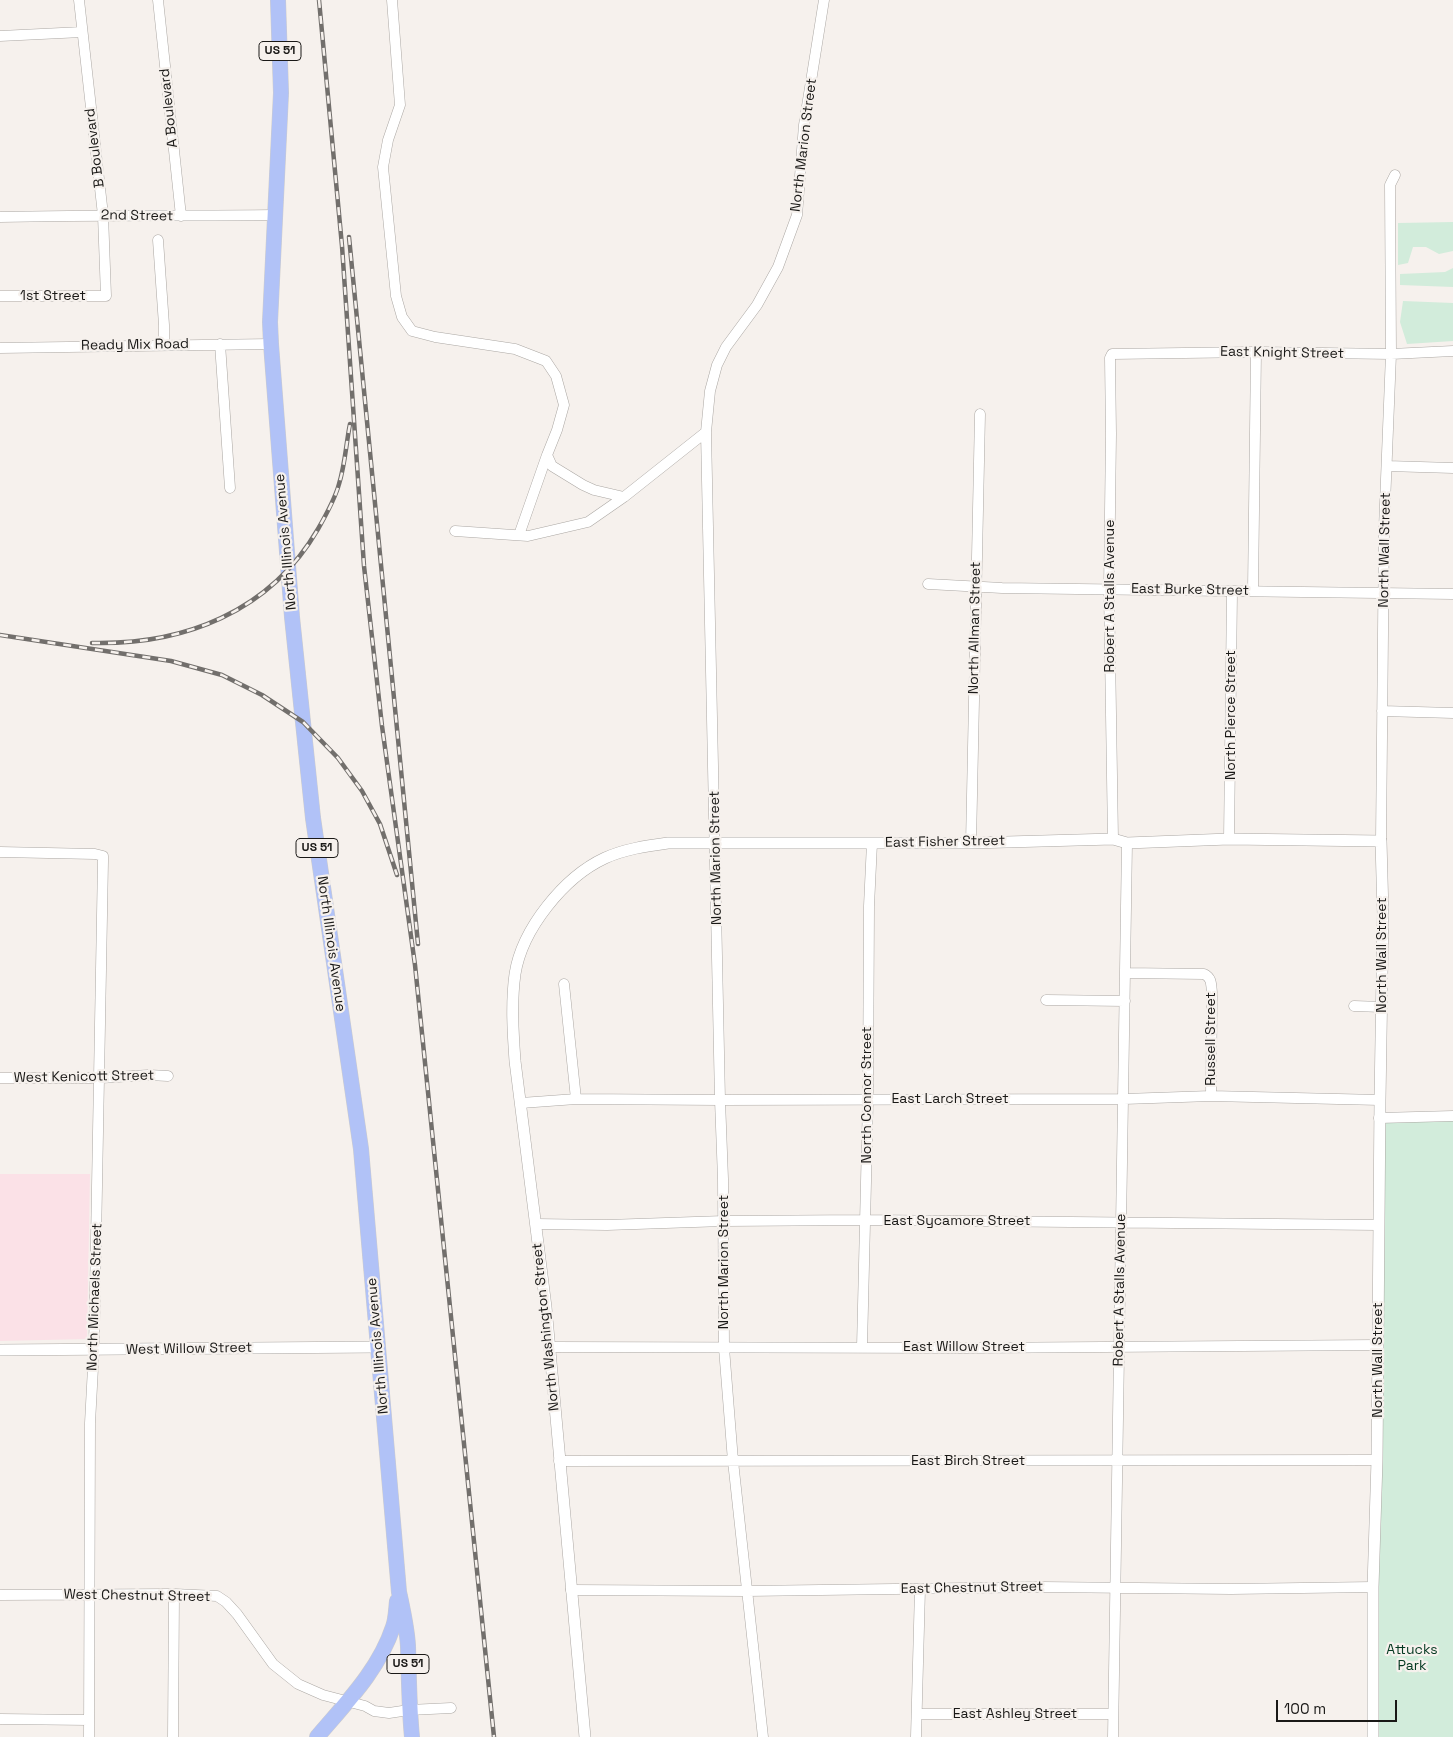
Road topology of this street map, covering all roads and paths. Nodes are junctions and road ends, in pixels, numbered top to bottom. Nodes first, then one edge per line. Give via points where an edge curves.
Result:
1 (78, 0) edge
2 (158, 0) edge
3 (278, 0) edge
4 (392, 0) edge
5 (824, 0) edge
6 (82, 32) junction
7 (0, 36) edge
8 (1394, 175) dead end
9 (103, 215) junction
10 (274, 215) junction
11 (181, 216) junction
12 (0, 217) edge
13 (158, 240) dead end
14 (0, 296) edge
15 (106, 296) joint
16 (220, 344) junction
17 (271, 344) junction
18 (164, 345) junction
19 (0, 348) edge
20 (1453, 351) edge
21 (1256, 352) junction
22 (1112, 354) joint
23 (1391, 354) junction
24 (980, 414) dead end
25 (706, 432) junction
26 (547, 455) junction
27 (1386, 466) junction
28 (1453, 468) edge
29 (230, 488) dead end
30 (624, 496) junction
31 (455, 531) dead end
32 (519, 535) junction
33 (928, 584) dead end
34 (975, 586) junction
35 (1109, 589) junction
36 (1253, 590) junction
37 (1232, 592) junction
38 (1384, 594) junction
39 (1453, 594) edge
40 (1382, 711) junction
41 (1453, 713) edge
42 (1112, 838) junction
43 (1230, 838) junction
44 (1381, 841) junction
45 (716, 842) junction
46 (872, 843) junction
47 (971, 843) junction
48 (1127, 843) junction
49 (0, 852) edge
50 (537, 922) joint
51 (1126, 973) junction
52 (564, 984) dead end
53 (1046, 1000) dead end
54 (1125, 1000) junction
55 (1354, 1006) dead end
56 (1382, 1007) junction
57 (168, 1076) dead end
58 (0, 1078) edge
59 (100, 1078) junction
60 (1211, 1096) junction
61 (576, 1099) junction
62 (868, 1099) junction
63 (1124, 1099) junction
64 (720, 1100) junction
65 (1380, 1100) junction
66 (521, 1103) junction
67 (1453, 1116) edge
68 (1379, 1118) junction
69 (866, 1220) junction
70 (724, 1221) junction
71 (1121, 1222) junction
72 (536, 1224) junction
73 (1378, 1225) junction
74 (1378, 1345) junction
75 (1118, 1346) junction
76 (378, 1347) junction
77 (862, 1347) junction
78 (550, 1348) junction
79 (724, 1348) junction
80 (0, 1350) edge
81 (94, 1350) junction
82 (1377, 1460) junction
83 (560, 1461) junction
84 (733, 1461) junction
85 (1117, 1461) junction
86 (1373, 1586) junction
87 (1116, 1587) junction
88 (920, 1589) junction
89 (571, 1590) junction
90 (747, 1591) junction
91 (399, 1592) junction
92 (174, 1594) junction
93 (0, 1595) edge
94 (89, 1595) junction
95 (348, 1701) junction
96 (451, 1708) dead end
97 (410, 1710) junction
98 (917, 1714) junction
99 (1113, 1714) junction
100 (0, 1719) edge
101 (90, 1720) junction
102 (89, 1737) edge
103 (173, 1737) edge
104 (317, 1737) edge
105 (412, 1737) edge
106 (585, 1737) edge
107 (763, 1737) edge
108 (916, 1737) edge
109 (1113, 1737) edge
110 (1373, 1737) edge

1 - 6 street, B Boulevard
2 - 11 street, A Boulevard
3 - 10 main road, North Illinois Avenue / US 51 via 281,94
4 - 26 street via 400,105 383,167 396,296 402,317 412,331 515,349 546,361 556,376 564,405
5 - 25 street, North Marion Street via 804,124 797,215 778,267 716,365
6 - 7 street
6 - 9 street, B Boulevard
8 - 23 street, North Wall Street via 1390,185
9 - 11 street, 2nd Street
9 - 12 street, 2nd Street
9 - 15 street, B Boulevard
10 - 11 street, 2nd Street
10 - 17 main road, North Illinois Avenue / US 51
13 - 18 street
14 - 15 street, 1st Street
16 - 17 street, Ready Mix Road
16 - 18 street, Ready Mix Road
16 - 29 street
17 - 76 main road, North Illinois Avenue / US 51 via 292,617 313,818 361,1149
18 - 19 street, Ready Mix Road
20 - 23 street, East Knight Street
21 - 22 street, East Knight Street
21 - 23 street, East Knight Street
21 - 36 street
22 - 35 street, Robert A Stalls Avenue
23 - 27 street, North Wall Street
24 - 34 street, North Allman Street
25 - 30 street
25 - 45 street, North Marion Street
26 - 30 street via 552,466 583,485
26 - 32 street
27 - 28 street
27 - 38 street, North Wall Street
30 - 32 street via 588,522 528,536
31 - 32 street
33 - 34 street, East Burke Street
34 - 35 street, East Burke Street
34 - 47 street, North Allman Street
35 - 37 street, East Burke Street
35 - 42 street, Robert A Stalls Avenue
36 - 37 street, East Burke Street
36 - 38 street, East Burke Street
37 - 43 street, North Pierce Street
38 - 39 street, East Burke Street
38 - 40 street, North Wall Street
40 - 41 street
40 - 44 street, North Wall Street
42 - 47 street, East Fisher Street
42 - 48 street, East Fisher Street
43 - 44 street, East Fisher Street
43 - 48 street, East Fisher Street
44 - 56 street, North Wall Street
45 - 46 street, East Fisher Street
45 - 50 street, East Fisher Street via 668,842 635,847 605,858 559,892
45 - 64 street, North Marion Street
46 - 47 street, East Fisher Street
46 - 62 street, North Connor Street via 868,918
48 - 51 street, Robert A Stalls Avenue
49 - 59 street, North Michaels Street via 103,856
50 - 66 street, North Washington Street via 526,941 515,974 512,1022
51 - 54 street, Robert A Stalls Avenue
51 - 60 street, Russell Street via 1209,976 1212,993
52 - 61 street
53 - 54 street
54 - 63 street, Robert A Stalls Avenue
55 - 56 street
56 - 65 street, North Wall Street
57 - 59 street, West Kenicott Street
58 - 59 street, West Kenicott Street
59 - 81 street, North Michaels Street
60 - 63 street, East Larch Street
60 - 65 street, East Larch Street
61 - 64 street, East Larch Street
61 - 66 street, East Larch Street
62 - 63 street, East Larch Street
62 - 64 street, East Larch Street
62 - 69 street, North Connor Street
63 - 71 street, Robert A Stalls Avenue
64 - 70 street, North Marion Street
65 - 68 street, North Wall Street
66 - 72 street, North Washington Street
67 - 68 street
68 - 73 street, North Wall Street
69 - 70 street, East Sycamore Street
69 - 71 street, East Sycamore Street
69 - 77 street, North Connor Street
70 - 72 street, East Sycamore Street
70 - 79 street, North Marion Street
71 - 73 street, East Sycamore Street
71 - 75 street, Robert A Stalls Avenue
72 - 78 street, North Washington Street
73 - 74 street, North Wall Street
74 - 75 street, East Willow Street
74 - 82 street, North Wall Street
75 - 77 street, East Willow Street
75 - 85 street, Robert A Stalls Avenue
76 - 81 street, West Willow Street
76 - 91 main road, North Illinois Avenue / US 51
77 - 79 street, East Willow Street
78 - 79 street, East Willow Street
78 - 83 street, North Washington Street
79 - 84 street, North Marion Street
80 - 81 street, West Willow Street
81 - 94 street, North Michaels Street via 90,1423
82 - 85 street, East Birch Street
82 - 86 street, North Wall Street
83 - 84 street, East Birch Street
83 - 89 street, North Washington Street
84 - 85 street, East Birch Street
84 - 90 street, North Marion Street
85 - 87 street, Robert A Stalls Avenue
86 - 87 street, East Chestnut Street
86 - 110 street, North Wall Street
87 - 88 street, East Chestnut Street
87 - 99 street, Robert A Stalls Avenue
88 - 90 street, East Chestnut Street
88 - 98 street
89 - 90 street, East Chestnut Street
89 - 106 street, North Washington Street
90 - 107 street, North Marion Street
91 - 95 main road, US 51 via 393,1626 384,1648
91 - 97 main road, North Illinois Avenue / US 51 via 408,1646
92 - 94 street, West Chestnut Street
92 - 95 street, West Chestnut Street via 217,1596 237,1614 273,1664 298,1684
92 - 103 street
93 - 94 street, West Chestnut Street
94 - 101 street, North Michaels Street
95 - 97 street, West Chestnut Street via 374,1711
95 - 104 main road, US 51
96 - 97 street, West Chestnut Street
97 - 105 main road, North Illinois Avenue / US 51
98 - 99 street, East Ashley Street
98 - 108 street
99 - 109 street, Robert A Stalls Avenue
100 - 101 street
101 - 102 street, North Michaels Street

